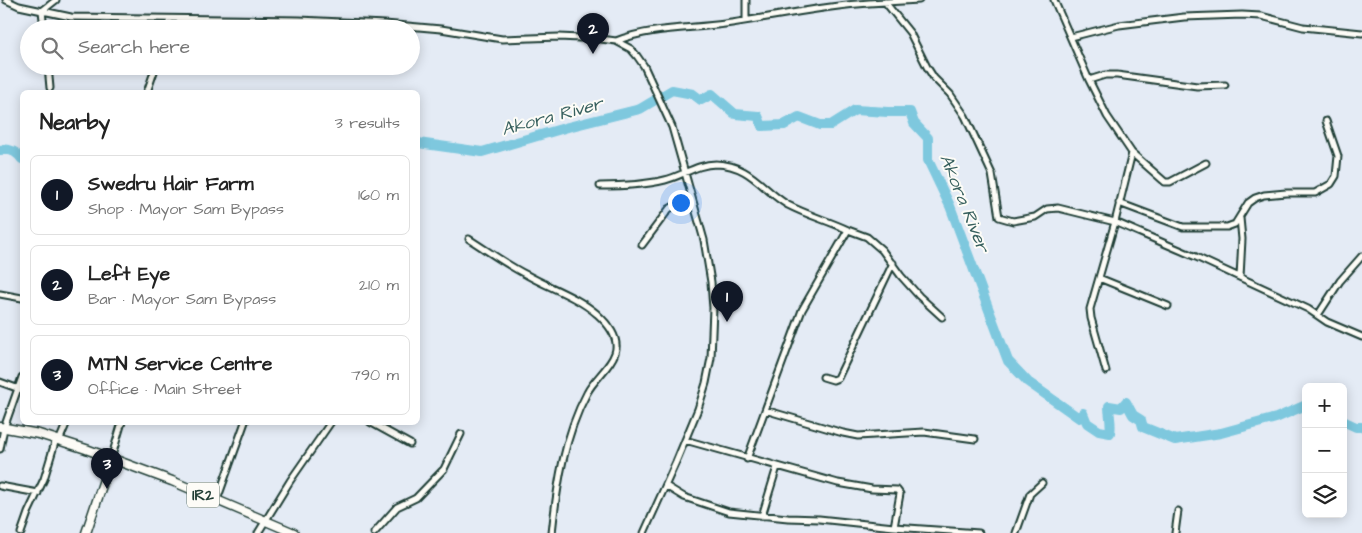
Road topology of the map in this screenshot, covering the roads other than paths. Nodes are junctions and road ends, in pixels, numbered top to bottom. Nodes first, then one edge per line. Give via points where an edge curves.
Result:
1 (6, 0) edge
2 (56, 0) edge
3 (746, 0) edge
4 (919, 0) edge
5 (1054, 0) edge
6 (889, 1) edge
7 (42, 11) junction
8 (170, 19) joint
9 (43, 20) edge
10 (298, 20) edge
11 (746, 20) junction
12 (420, 27) edge
13 (1362, 33) edge
14 (1071, 37) junction
15 (616, 40) junction
16 (49, 75) edge
17 (153, 75) edge
18 (1089, 80) junction
19 (1225, 85) dead end
20 (50, 88) dead end
21 (148, 90) edge
22 (1326, 121) dead end
23 (1132, 153) junction
24 (1206, 163) dead end
25 (685, 172) junction
26 (600, 186) dead end
27 (692, 200) junction
28 (1119, 202) junction
29 (1240, 218) junction
30 (1115, 222) junction
31 (848, 230) junction
32 (469, 239) dead end
33 (642, 245) dead end
34 (1362, 256) edge
35 (893, 263) junction
36 (1098, 278) junction
37 (1240, 278) junction
38 (0, 294) edge
39 (20, 298) edge
40 (1168, 306) dead end
41 (1318, 315) junction
42 (942, 317) dead end
43 (1362, 337) edge
44 (1106, 372) dead end
45 (822, 377) dead end
46 (0, 382) edge
47 (20, 389) edge
48 (765, 410) junction
49 (66, 425) edge
50 (121, 425) edge
51 (244, 425) edge
52 (330, 425) edge
53 (375, 425) edge
54 (2, 428) edge
55 (461, 434) dead end
56 (975, 439) dead end
57 (58, 440) junction
58 (685, 440) junction
59 (410, 444) dead end
60 (0, 449) edge
61 (111, 459) junction
62 (746, 459) junction
63 (777, 467) junction
64 (1042, 483) dead end
65 (0, 486) edge
66 (666, 486) junction
67 (38, 493) junction
68 (217, 500) junction
69 (1178, 511) dead end
70 (762, 516) junction
71 (265, 520) junction
72 (894, 528) junction
73 (21, 533) edge
74 (86, 533) edge
75 (258, 533) edge
76 (294, 533) edge
77 (374, 533) edge
78 (552, 533) edge
79 (644, 533) edge
80 (979, 533) edge
81 (1016, 533) edge
82 (1175, 533) edge

1 - 7 street
2 - 7 street
3 - 11 street
4 - 6 street
5 - 14 street
6 - 11 street
6 - 30 street via 934,78 965,116 992,174 999,217 1020,220 1058,208
7 - 8 street via 71,18
7 - 9 street
8 - 10 street
11 - 15 street via 649,31
12 - 15 street via 502,39
13 - 14 street via 1303,27 1261,16 1242,16 1184,17 1120,24
14 - 18 street
15 - 25 street via 637,56 644,66 672,127
16 - 20 street
17 - 21 street
18 - 19 street via 1117,75 1197,86
18 - 23 street via 1107,116
22 - 29 street via 1338,156 1336,176 1331,184 1315,193 1264,195 1248,203
23 - 24 street via 1165,182
23 - 28 street
25 - 26 street via 658,181
25 - 27 street
25 - 31 street via 716,164 745,171 787,204
27 - 33 street via 669,209
27 - 58 street via 704,240 711,282 712,332 706,384
28 - 29 street via 1183,227 1227,227
28 - 30 street
29 - 37 street
30 - 36 street
30 - 37 street
31 - 35 street via 867,237
31 - 48 street via 802,310
32 - 78 street via 597,314 616,341 615,352 579,410 563,461
34 - 41 street via 1340,281
35 - 42 street via 907,283
35 - 45 street via 838,378
36 - 40 street
36 - 44 street via 1090,309
37 - 41 street
38 - 39 street
41 - 43 street
46 - 47 street
47 - 54 street
48 - 56 street via 858,436 924,432
48 - 62 street
49 - 57 street
50 - 61 street
51 - 68 street
52 - 71 street
53 - 59 street
54 - 57 main road
54 - 60 street
55 - 77 street via 440,473 416,498 397,507
57 - 61 main road
57 - 67 street
58 - 62 street
58 - 66 street
61 - 68 main road, IR2
61 - 74 main road
62 - 63 street
63 - 70 street
63 - 72 street via 857,487 897,490 900,494
64 - 81 street via 1030,494
65 - 67 street
66 - 70 street via 702,504 729,512
66 - 79 street
67 - 73 street
68 - 71 main road, IR2
69 - 82 street
70 - 72 street
71 - 75 street
71 - 76 main road, IR2
72 - 80 street

